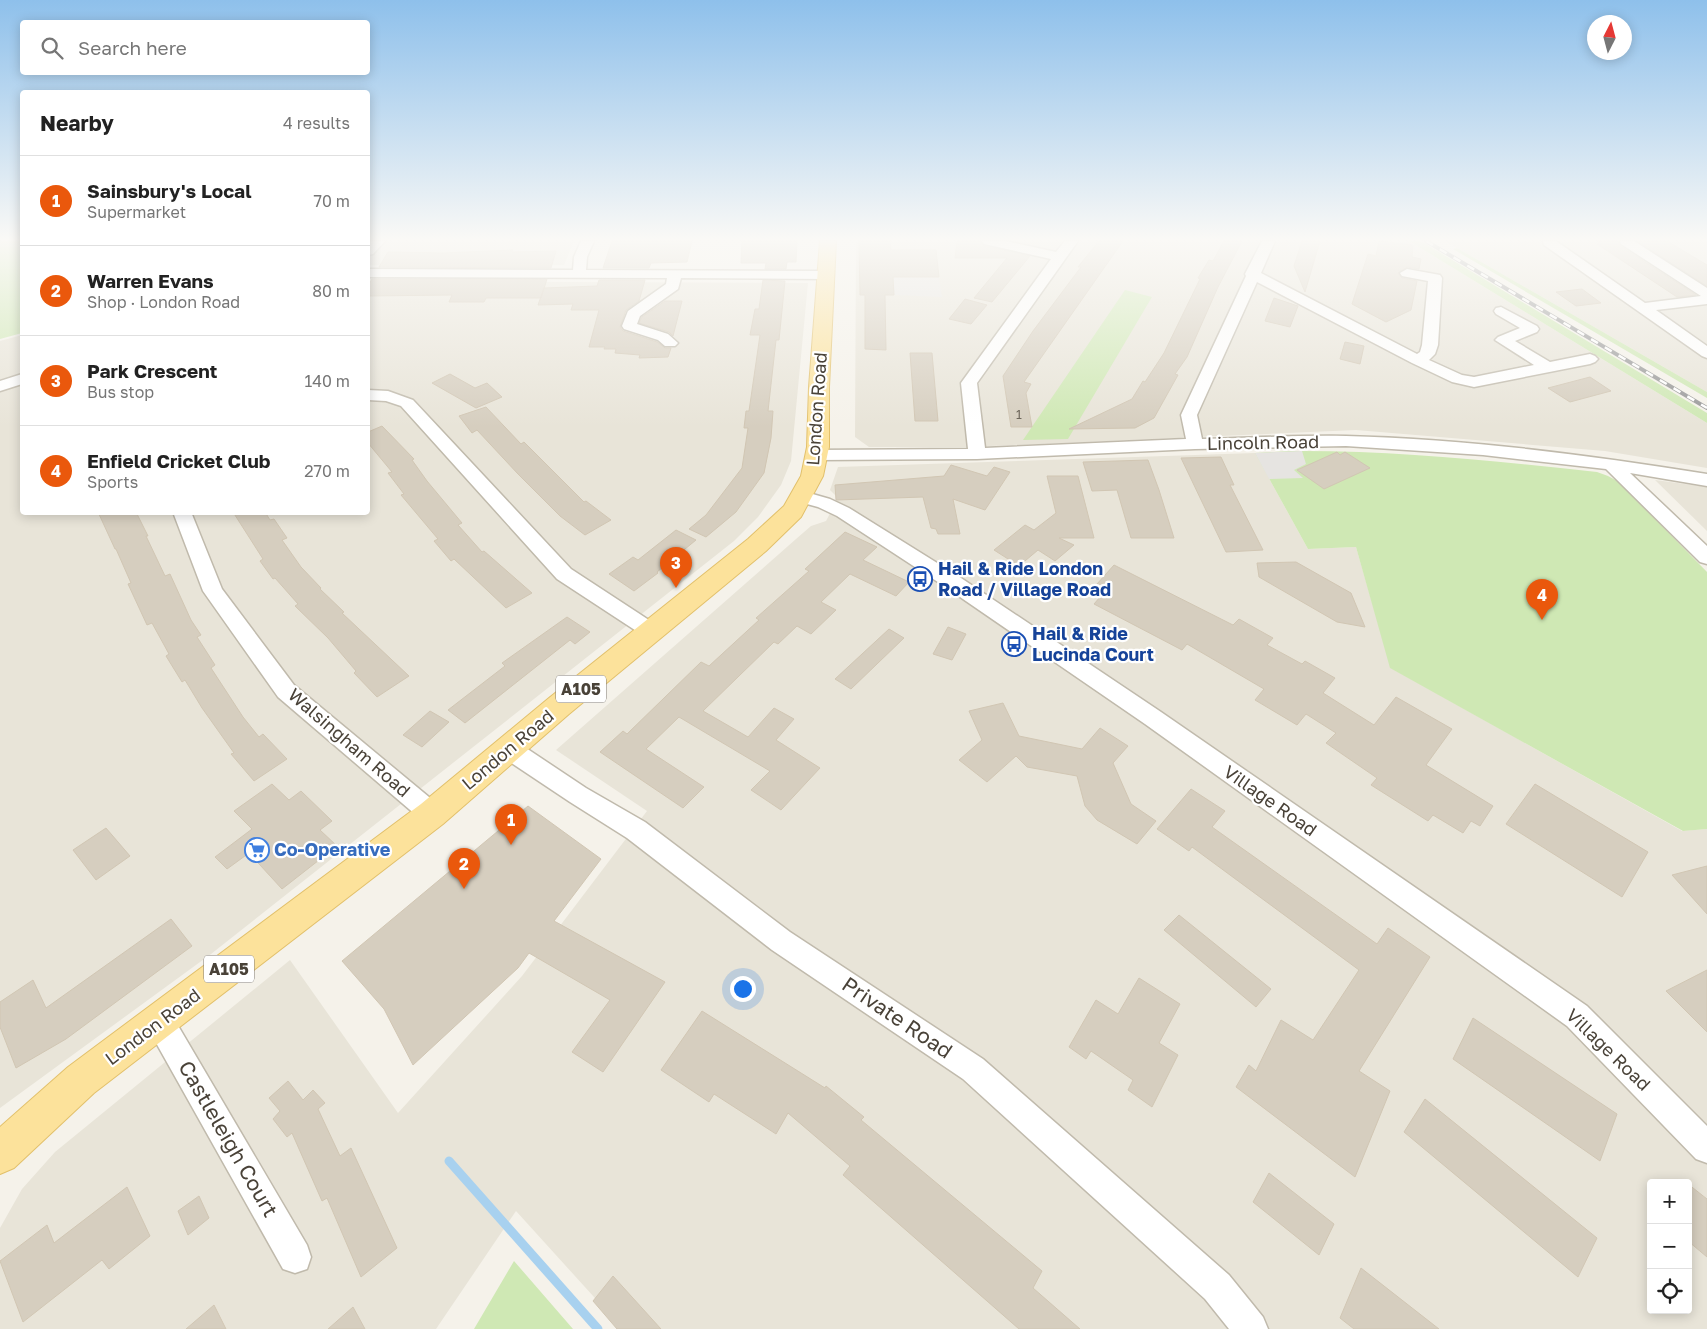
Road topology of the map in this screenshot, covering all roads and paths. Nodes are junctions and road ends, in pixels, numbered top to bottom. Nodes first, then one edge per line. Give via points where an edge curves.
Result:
1 (649, 303) edge
2 (824, 303) edge
3 (1026, 303) edge
4 (1239, 303) edge
5 (1308, 303) edge
6 (1433, 303) edge
7 (1634, 303) edge
8 (1682, 303) edge
9 (1641, 308) junction
10 (1502, 310) dead end
11 (670, 343) dead end
12 (1707, 352) edge
13 (1590, 359) dead end
14 (1417, 360) junction
15 (1547, 367) junction
16 (20, 380) edge
17 (0, 386) edge
18 (370, 395) edge
19 (1195, 444) junction
20 (977, 454) junction
21 (816, 455) junction
22 (1611, 464) junction
23 (1707, 480) edge
24 (802, 497) junction
25 (183, 515) edge
26 (1707, 557) edge
27 (651, 631) junction
28 (509, 749) junction
29 (432, 814) junction
30 (160, 1022) junction
31 (1707, 1148) edge
32 (0, 1154) edge
33 (295, 1257) dead end
34 (1251, 1329) edge

1 - 11 street via 633,314 629,326 663,336
2 - 21 main road, London Road / A105
3 - 20 street via 969,383
4 - 19 street via 1189,415
5 - 14 street
6 - 14 street via 1430,345 1427,354
7 - 9 street
8 - 9 street
9 - 12 street
10 - 15 street via 1532,329 1503,340
13 - 15 street
14 - 15 street via 1458,379 1474,382
16 - 17 street
18 - 27 street via 388,396 407,403 564,574
19 - 20 street, Lincoln Road
19 - 22 street, Lincoln Road via 1346,441 1483,450
20 - 21 street, Lincoln Road
21 - 24 main road, London Road / A105 via 812,476
22 - 23 street, Lincoln Road
22 - 26 street
24 - 27 main road, London Road / A105 via 769,535
24 - 31 street, Village Road via 843,512 951,581 1577,1016
25 - 29 street, Walsingham Road via 213,591 286,691
27 - 28 main road, London Road / A105
28 - 29 main road, London Road / A105
28 - 34 street, Private Road via 636,830 781,941 973,1069 1217,1287
29 - 30 main road, London Road / A105
30 - 32 main road, London Road / A105 via 81,1080
30 - 33 street, Castleleigh Court

